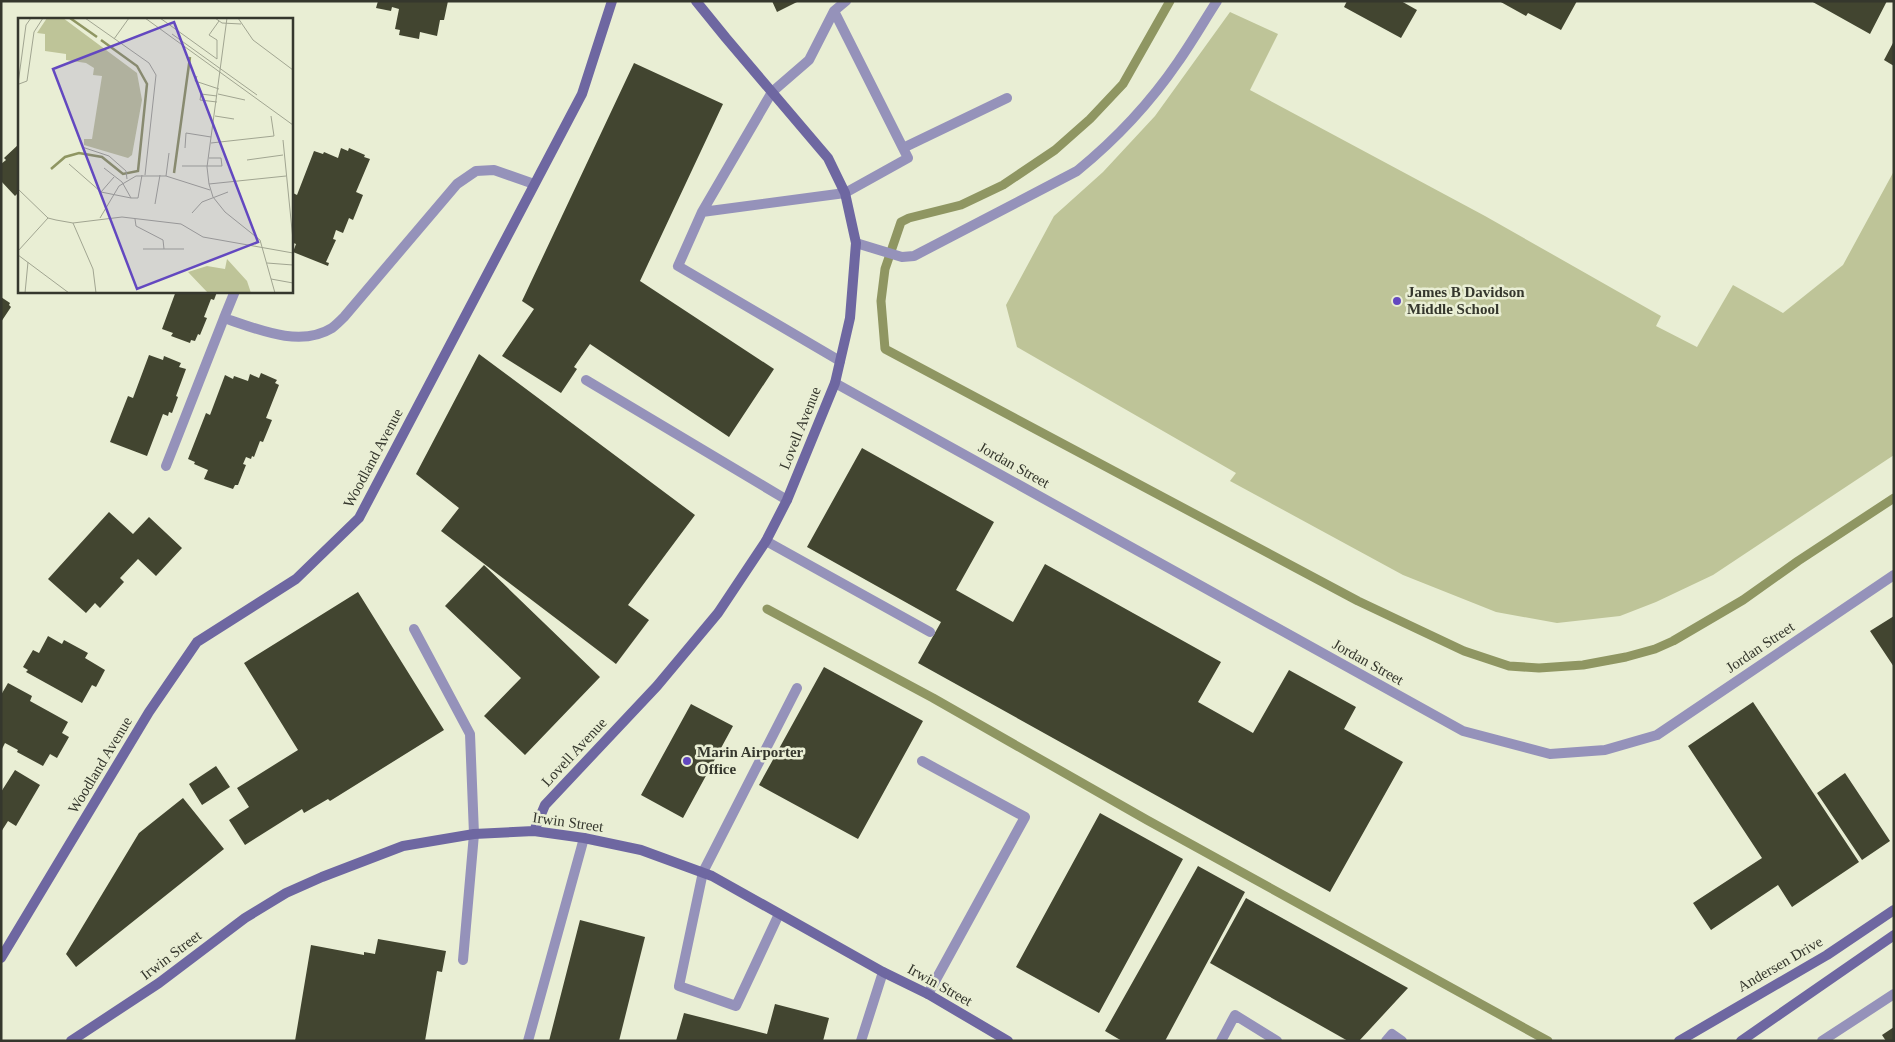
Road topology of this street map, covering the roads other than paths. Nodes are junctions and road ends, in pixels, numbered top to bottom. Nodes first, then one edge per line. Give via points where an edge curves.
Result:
1 (612, 1) edge
2 (696, 1) edge
3 (846, 1) edge
4 (1217, 1) edge
5 (834, 11) junction
6 (772, 92) junction
7 (1007, 98) dead end
8 (903, 148) junction
9 (534, 184) junction
10 (845, 193) junction
11 (702, 212) junction
12 (856, 243) junction
13 (235, 292) edge
14 (224, 318) junction
15 (840, 361) junction
16 (586, 380) dead end
17 (835, 383) junction
18 (166, 466) dead end
19 (787, 500) junction
20 (766, 542) junction
21 (1894, 575) edge
22 (414, 629) dead end
23 (930, 632) dead end
24 (797, 688) dead end
25 (922, 761) dead end
26 (534, 831) junction
27 (474, 834) junction
28 (584, 838) junction
29 (703, 872) junction
30 (1894, 910) edge
31 (779, 914) junction
32 (1894, 936) edge
33 (1, 958) edge
34 (463, 960) dead end
35 (883, 972) junction
36 (928, 994) junction
37 (1894, 994) edge
38 (71, 1041) edge
39 (528, 1041) edge
40 (861, 1041) edge
41 (1008, 1041) edge
42 (1221, 1041) edge
43 (1277, 1041) edge
44 (1386, 1041) edge
45 (1402, 1041) edge
46 (1679, 1041) edge
47 (1741, 1041) edge
48 (1822, 1041) edge

1 - 9 street, Woodland Avenue via 582,94
2 - 6 street, Lovell Avenue
3 - 5 street
4 - 12 street via 1177,64 1140,110 1076,171 914,256 902,257
5 - 6 street via 810,60
5 - 8 street
6 - 10 street, Lovell Avenue via 828,158
6 - 11 street
7 - 8 street
8 - 10 street via 908,158
9 - 14 street via 494,170 476,171 457,184 344,317 332,328 314,336 270,333
9 - 33 street, Woodland Avenue via 359,518 296,579 198,642 149,712
10 - 11 street
10 - 12 street, Lovell Avenue
11 - 15 street via 678,266
12 - 15 street, Lovell Avenue via 850,318
13 - 14 street
14 - 18 street
15 - 17 street, Lovell Avenue
16 - 19 street
17 - 19 street, Lovell Avenue
17 - 21 street, Jordan Street via 1463,732 1550,754 1605,750 1657,734
19 - 20 street, Lovell Avenue
20 - 23 street
20 - 26 street, Lovell Avenue via 718,613 656,686 544,805
22 - 27 street via 470,734
24 - 29 street
25 - 36 street via 1025,817
26 - 27 street, Irwin Street
26 - 28 street, Irwin Street
27 - 34 street
27 - 38 street, Irwin Street via 403,846 286,893 245,918 159,983
28 - 29 street, Irwin Street via 641,850
28 - 39 street
29 - 31 street, Irwin Street
29 - 31 street via 679,986 736,1006
30 - 46 street, Andersen Drive via 1827,955
31 - 35 street, Irwin Street
32 - 47 street
35 - 36 street, Irwin Street
35 - 40 street
36 - 41 street, Irwin Street
37 - 48 street
42 - 43 street via 1235,1016
44 - 45 street via 1392,1034

